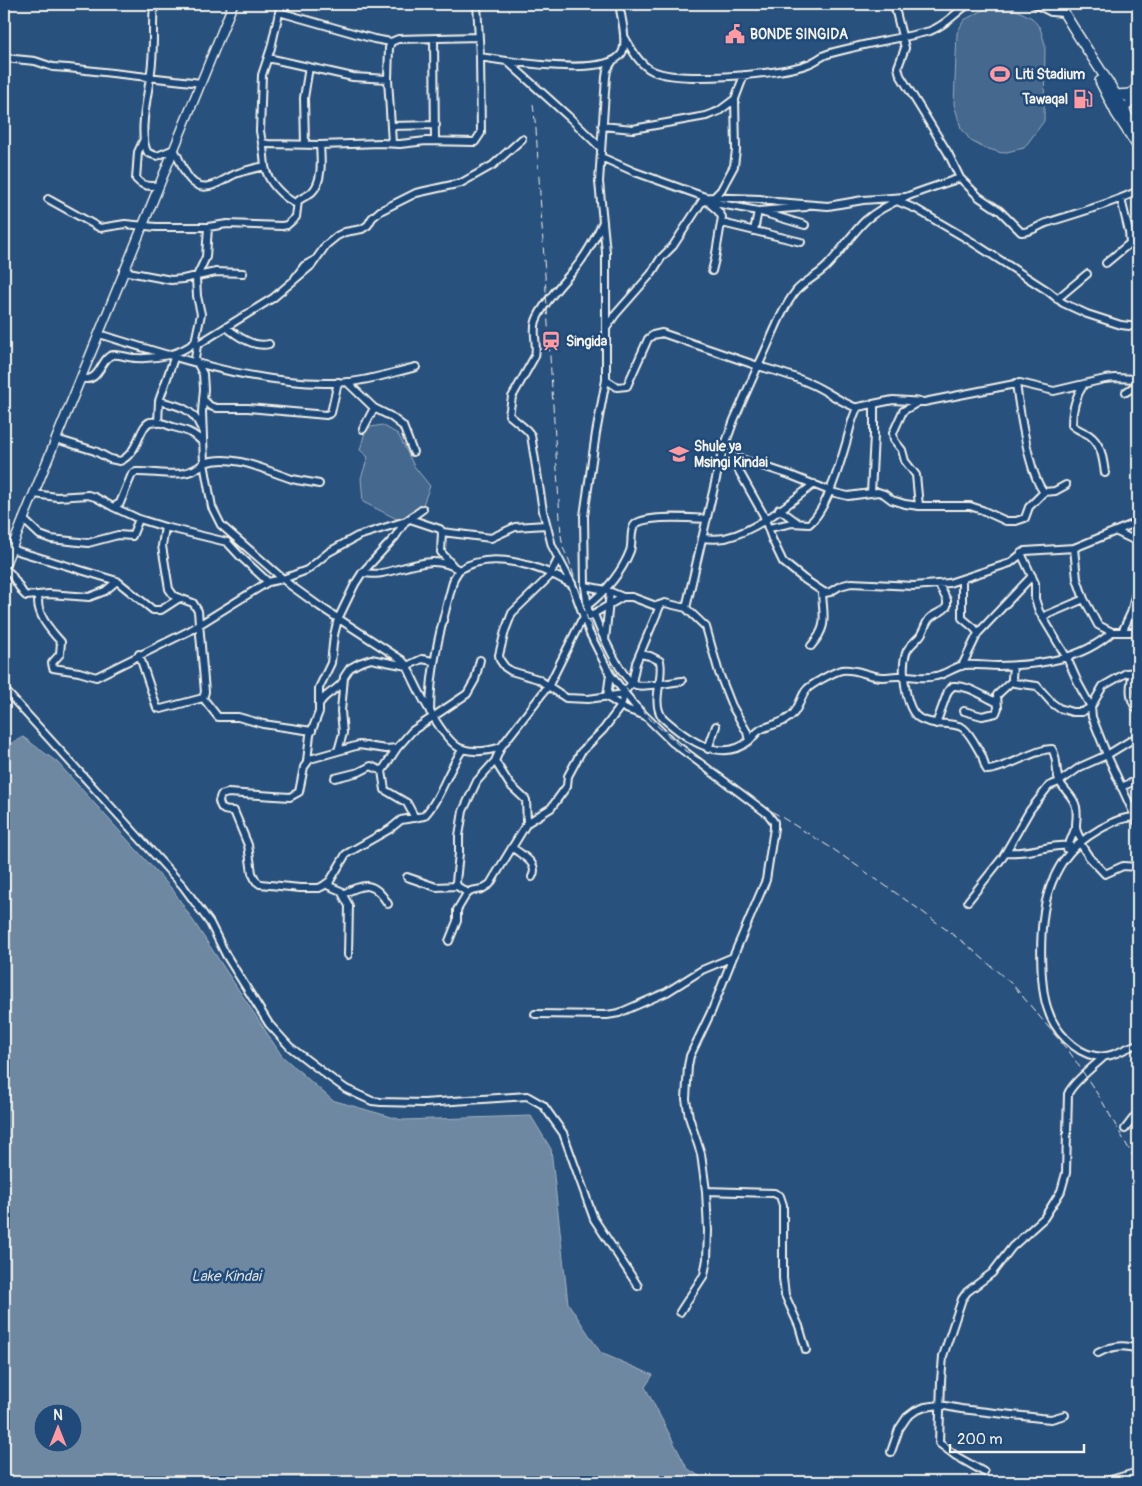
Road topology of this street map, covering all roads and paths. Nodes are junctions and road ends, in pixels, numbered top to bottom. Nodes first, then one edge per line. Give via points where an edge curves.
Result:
1 (154, 4) edge
2 (233, 4) edge
3 (281, 4) edge
4 (477, 4) edge
5 (619, 4) edge
6 (894, 4) edge
7 (968, 4) edge
8 (1035, 4) edge
9 (1059, 4) edge
10 (279, 12) junction
11 (1064, 13) junction
12 (624, 36) junction
13 (478, 37) junction
14 (903, 38) junction
15 (434, 39) junction
16 (391, 42) junction
17 (480, 57) junction
18 (4, 58) edge
19 (268, 58) junction
20 (507, 61) junction
21 (612, 62) junction
22 (309, 67) junction
23 (744, 75) junction
24 (150, 76) junction
25 (388, 79) junction
26 (202, 83) junction
27 (1138, 86) edge
28 (1134, 94) edge
29 (735, 99) junction
30 (1118, 103) junction
31 (436, 125) junction
32 (391, 126) junction
33 (602, 126) junction
34 (1138, 138) edge
35 (144, 139) junction
36 (522, 139) dead end
37 (435, 141) junction
38 (262, 143) junction
39 (392, 143) junction
40 (304, 144) junction
41 (320, 145) junction
42 (1138, 146) edge
43 (600, 147) junction
44 (174, 149) junction
45 (601, 157) junction
46 (265, 166) junction
47 (960, 178) junction
48 (159, 186) junction
49 (1138, 191) edge
50 (715, 196) junction
51 (908, 197) junction
52 (48, 199) dead end
53 (1121, 199) junction
54 (706, 200) junction
55 (899, 202) junction
56 (297, 204) junction
57 (817, 205) junction
58 (758, 211) junction
59 (603, 222) junction
60 (722, 223) junction
61 (805, 225) dead end
62 (143, 226) junction
63 (208, 226) junction
64 (754, 231) junction
65 (801, 242) dead end
66 (1106, 263) dead end
67 (712, 271) dead end
68 (124, 272) junction
69 (243, 274) dead end
70 (1087, 274) dead end
71 (197, 275) junction
72 (1057, 300) junction
73 (607, 327) junction
74 (1138, 327) edge
75 (226, 328) junction
76 (99, 334) junction
77 (269, 344) dead end
78 (165, 355) junction
79 (174, 358) junction
80 (196, 363) junction
81 (758, 366) junction
82 (416, 367) dead end
83 (81, 378) junction
84 (1138, 379) edge
85 (606, 380) junction
86 (338, 382) junction
87 (347, 382) junction
88 (1016, 384) junction
89 (1084, 384) junction
90 (1138, 384) edge
91 (1126, 392) dead end
92 (159, 400) junction
93 (203, 400) junction
94 (918, 402) junction
95 (874, 405) junction
96 (374, 408) junction
97 (857, 408) junction
98 (158, 423) junction
99 (363, 429) dead end
100 (203, 433) junction
101 (56, 439) junction
102 (203, 443) junction
103 (413, 452) dead end
104 (726, 453) junction
105 (204, 463) junction
106 (1105, 473) dead end
107 (319, 484) dead end
108 (814, 484) junction
109 (1066, 485) dead end
110 (830, 489) junction
111 (1044, 492) junction
112 (871, 493) junction
113 (34, 494) junction
114 (919, 506) junction
115 (113, 507) junction
116 (423, 509) dead end
117 (779, 509) junction
118 (789, 514) junction
119 (707, 518) junction
120 (23, 519) junction
121 (139, 519) junction
122 (408, 520) junction
123 (766, 520) junction
124 (1138, 522) edge
125 (798, 523) junction
126 (783, 524) junction
127 (546, 525) junction
128 (165, 527) junction
129 (769, 528) junction
130 (442, 532) junction
131 (1116, 532) junction
132 (702, 538) junction
133 (1138, 542) edge
134 (1074, 548) junction
135 (11, 549) junction
136 (1021, 553) junction
137 (558, 559) junction
138 (4, 567) edge
139 (456, 569) junction
140 (362, 573) junction
141 (550, 574) junction
142 (1032, 576) junction
143 (283, 579) junction
144 (962, 580) junction
145 (117, 581) junction
146 (268, 582) junction
147 (1138, 584) edge
148 (939, 585) junction
149 (574, 586) junction
150 (585, 586) junction
151 (608, 591) junction
152 (822, 592) junction
153 (39, 595) junction
154 (624, 597) junction
155 (178, 598) junction
156 (1084, 599) junction
157 (587, 606) junction
158 (609, 606) junction
159 (660, 606) junction
160 (686, 608) junction
161 (589, 616) junction
162 (1042, 616) junction
163 (338, 619) junction
164 (200, 624) junction
165 (1112, 632) junction
166 (1122, 632) junction
167 (1138, 632) edge
168 (978, 633) junction
169 (605, 640) junction
170 (811, 646) dead end
171 (139, 654) junction
172 (640, 654) junction
173 (1067, 658) junction
174 (480, 660) dead end
175 (433, 661) junction
176 (407, 666) junction
177 (962, 666) junction
178 (1013, 666) junction
179 (1135, 672) edge
180 (610, 674) junction
181 (904, 676) junction
182 (344, 681) junction
183 (682, 681) dead end
184 (1012, 681) junction
185 (632, 683) junction
186 (660, 683) junction
187 (549, 685) junction
188 (4, 689) edge
189 (624, 694) junction
190 (607, 697) junction
191 (203, 698) junction
192 (996, 702) junction
193 (319, 704) junction
194 (621, 706) junction
195 (1091, 707) junction
196 (1138, 710) edge
197 (964, 711) dead end
198 (431, 714) junction
199 (644, 716) junction
200 (936, 724) junction
201 (716, 726) dead end
202 (312, 731) junction
203 (1138, 736) edge
204 (749, 741) junction
205 (501, 747) junction
206 (397, 748) junction
207 (463, 749) junction
208 (708, 749) junction
209 (338, 751) junction
210 (1107, 755) junction
211 (308, 761) junction
212 (495, 761) junction
213 (382, 772) junction
214 (335, 778) dead end
215 (1138, 780) edge
216 (1059, 782) junction
217 (1121, 787) junction
218 (1128, 803) junction
219 (1123, 817) junction
220 (414, 818) junction
221 (1137, 821) edge
222 (527, 823) junction
223 (1075, 828) junction
224 (1076, 844) junction
225 (512, 847) junction
226 (1007, 852) junction
227 (1138, 867) edge
228 (407, 877) dead end
229 (532, 878) dead end
230 (330, 881) junction
231 (457, 886) junction
232 (468, 893) junction
233 (343, 894) junction
234 (968, 901) dead end
235 (388, 904) dead end
236 (449, 941) dead end
237 (348, 955) dead end
238 (733, 957) junction
239 (536, 1014) dead end
240 (1138, 1044) edge
241 (1105, 1056) junction
242 (1138, 1112) edge
243 (1124, 1129) dead end
244 (706, 1191) junction
245 (638, 1286) dead end
246 (680, 1312) dead end
247 (806, 1350) dead end
248 (1138, 1350) edge
249 (1098, 1353) dead end
250 (940, 1405) junction
251 (1065, 1415) dead end
252 (891, 1452) dead end
253 (984, 1472) dead end
254 (1138, 1472) edge
255 (1104, 1482) edge

1 - 24 street
2 - 26 main road
3 - 10 street
4 - 13 street
5 - 12 street
6 - 14 street
7 - 14 street via 941,27
8 - 11 street via 1051,12
9 - 11 highway
10 - 16 street
10 - 19 street
11 - 30 highway
12 - 21 street via 622,54
12 - 23 street via 650,71 690,77
13 - 15 street
13 - 17 street
14 - 23 street via 850,48 786,70
14 - 47 street via 904,48 898,67 900,75
15 - 16 street via 398,39
15 - 31 street
16 - 25 street
17 - 20 street
17 - 37 street via 479,137 474,142
18 - 24 street
19 - 22 street
19 - 38 street via 262,75
20 - 21 street via 568,66
20 - 43 street
21 - 33 street via 607,73
22 - 25 street via 361,78
22 - 40 street via 304,98
23 - 29 street
24 - 26 street
24 - 35 street
25 - 32 street
26 - 44 main road
27 - 28 main road
28 - 30 highway
28 - 30 main road
29 - 33 street via 706,116 633,128
29 - 50 street via 734,166
30 - 34 highway
30 - 42 highway
31 - 32 street
31 - 37 street
32 - 39 street
33 - 43 street
35 - 44 street via 146,150 152,156
35 - 48 street via 138,152 136,179 147,186
36 - 75 street via 493,165 461,183 416,194 380,211 362,229 336,236 312,266 263,305
37 - 39 street
38 - 40 street
38 - 46 street
39 - 41 street
40 - 41 street
41 - 56 street via 317,185
43 - 45 street
44 - 46 street via 189,178 198,185 215,185 238,172
44 - 48 main road
45 - 54 street
45 - 59 street via 599,189
46 - 56 street via 278,190
47 - 51 street
47 - 53 street via 1023,233
48 - 62 main road
49 - 53 street
50 - 54 street
50 - 57 street
51 - 55 street
51 - 57 street
52 - 62 street via 100,228 118,224
53 - 66 street via 1130,243
54 - 58 street
54 - 60 street via 720,213
54 - 73 street
55 - 72 street via 969,240
55 - 81 street via 867,219 820,273 796,291
56 - 63 street via 296,217 287,225
57 - 58 street
58 - 61 street
58 - 64 street
59 - 73 street
59 - 127 street via 574,271 566,277 538,317 534,333 535,356 512,397 509,415 531,435
60 - 64 street
60 - 67 street
62 - 63 street
62 - 68 main road
63 - 71 street via 206,257
64 - 65 street
68 - 71 street via 172,280
68 - 76 main road
69 - 71 street via 216,272
70 - 72 street
71 - 78 street via 201,314 195,342 186,349
72 - 74 street via 1087,314
73 - 85 street
75 - 77 street via 259,345
75 - 80 street via 197,345
76 - 78 street
76 - 83 main road
78 - 79 street
78 - 83 street via 143,358 112,354 92,377
79 - 80 street
79 - 92 street
80 - 86 street via 284,380
80 - 93 street via 203,374
81 - 85 street via 662,333 648,339 627,386 617,386
81 - 97 street via 798,378
81 - 104 street via 734,420
82 - 87 street
83 - 101 main road
84 - 89 street via 1115,378
85 - 150 street via 584,516
86 - 87 street
86 - 93 street via 333,408 326,415 216,408
87 - 96 street
88 - 89 street via 1051,391
88 - 94 street
88 - 111 street via 1028,449
89 - 106 street via 1074,404 1072,425 1096,442
90 - 91 street
92 - 98 street
92 - 100 street via 191,412
93 - 100 street
94 - 95 street via 898,400
94 - 114 street via 903,411 893,433 905,461 916,476
95 - 97 street
95 - 112 street
96 - 99 street
96 - 103 street via 403,426
97 - 110 street
98 - 101 street via 146,425 131,453 120,461
98 - 102 street via 189,432
100 - 102 street
101 - 113 main road
102 - 105 street
104 - 108 street
104 - 119 street
104 - 123 street
105 - 107 street via 224,459
105 - 115 street via 195,469 173,474 136,472 132,474 120,503
105 - 143 street via 212,508 221,525
108 - 110 street
108 - 117 street
109 - 111 street
110 - 112 street via 851,496
110 - 125 street via 813,521
111 - 114 street via 1029,507 1025,518 1016,521 1006,521 970,506
112 - 114 street via 882,493 896,502
113 - 115 street via 88,496
113 - 120 main road
115 - 121 street
116 - 122 street
117 - 118 street
117 - 123 street
118 - 125 street
118 - 126 street
119 - 132 street
119 - 151 street via 650,519 635,524 625,563
120 - 121 street via 45,538 88,543 118,535 132,536
120 - 135 main road
121 - 128 street
122 - 130 street
122 - 140 street
122 - 143 street via 358,536 306,570
123 - 129 street
123 - 132 street via 725,538
124 - 131 street
125 - 126 street
126 - 129 street
127 - 130 street via 516,527 491,538
127 - 137 street
128 - 146 street via 227,542
128 - 155 street via 162,546 169,589
129 - 152 street via 783,562
130 - 139 street via 440,552
131 - 133 street
131 - 134 street
132 - 160 street
134 - 136 street
134 - 156 street via 1077,579
135 - 138 main road
135 - 145 street
136 - 142 street
136 - 144 street via 1014,561
137 - 141 street
137 - 149 street
138 - 153 street via 24,595
139 - 140 street via 427,561 382,574
139 - 141 street via 500,560
139 - 175 street
140 - 163 street
141 - 149 street
141 - 187 street via 512,613 506,624 499,656 502,664 511,671
142 - 162 street via 1036,586 1035,599
142 - 168 street
143 - 146 street
143 - 163 street
144 - 148 street
144 - 168 street via 962,618
145 - 153 street via 105,591 89,597
145 - 155 street via 153,610 161,610
146 - 164 street
147 - 166 street via 1131,613
148 - 152 street via 851,583
148 - 181 street via 947,606 930,618 906,653
149 - 161 street
150 - 151 street
150 - 157 street
151 - 154 street
151 - 157 street
151 - 158 street
152 - 170 street via 823,628
153 - 171 street via 37,603 41,614 61,642 60,654 52,663 53,668 96,677
154 - 158 street
154 - 159 street
155 - 164 street via 196,606
156 - 162 street
156 - 165 street via 1098,625
157 - 161 street
158 - 161 street
158 - 169 street
159 - 160 street via 671,603
159 - 172 street
160 - 204 street via 706,627 719,673
161 - 169 street
161 - 180 street via 597,649
161 - 187 street via 576,631
162 - 173 street
163 - 176 street
163 - 193 street via 331,662 319,688
164 - 171 street
164 - 191 street
165 - 166 street
165 - 173 street via 1097,644
166 - 167 street
168 - 177 street
169 - 185 street
171 - 191 street via 157,708
172 - 185 street
172 - 186 street via 660,661
173 - 178 street
173 - 195 street
174 - 198 street via 467,694
175 - 176 street via 422,659
175 - 198 street
176 - 182 street via 375,659 364,660 350,668
176 - 198 street
177 - 178 street
177 - 181 street via 935,676
178 - 184 street
179 - 195 street via 1121,675 1104,686
179 - 196 street via 1130,683
180 - 189 street
180 - 190 street
181 - 200 street via 913,712
181 - 204 street via 875,677 839,670 809,687 790,718 761,730
182 - 193 street
182 - 209 street via 341,711 344,733
183 - 186 street
184 - 192 street via 997,695
184 - 195 street via 1037,686 1052,703 1068,711 1082,712
185 - 186 street via 639,686
185 - 189 street
186 - 208 street via 658,708 662,717
187 - 190 street via 560,695 573,699
187 - 205 street
188 - 245 street via 183,886 210,923 269,1024 290,1047 346,1089 372,1101 424,1103 527,1096 544,1105 563,1133 594,1219
189 - 190 street
189 - 194 street
189 - 199 street
190 - 194 street
191 - 202 street via 218,717 238,717
192 - 197 street via 998,711 989,715
192 - 200 street via 974,691 953,686 948,690
193 - 202 street
194 - 199 street
194 - 222 street via 582,752 568,776 567,786 550,808
195 - 210 street
198 - 206 street
198 - 207 street via 455,745
199 - 238 street via 774,822 766,880
200 - 216 street via 957,725 965,730 987,770 1052,749
201 - 208 street
202 - 211 street
203 - 210 street
204 - 208 street via 728,749
205 - 207 street via 480,751
205 - 212 street
206 - 209 street via 359,745
206 - 213 street
207 - 220 street via 428,812
209 - 211 street
210 - 216 street via 1080,767
210 - 217 street
211 - 230 street via 301,788 295,795 286,798 228,793 221,795 219,801 224,811 236,813 248,845 252,873 260,884 319,888
212 - 222 street via 510,785 526,800
212 - 231 street via 478,782 463,811
213 - 214 street via 371,766
213 - 220 street via 385,790 407,803
215 - 217 street
216 - 223 street via 1075,803
216 - 226 street via 1048,786 1035,803
217 - 218 street
218 - 219 street
218 - 221 street
219 - 221 street
219 - 224 street
220 - 230 street via 401,820 346,854
222 - 225 street
223 - 224 street
223 - 224 street
224 - 226 street
224 - 227 street via 1105,874 1123,866
224 - 241 street via 1050,887 1042,919 1046,1006 1054,1024 1079,1051
225 - 229 street via 533,863 535,872
225 - 232 street via 490,884
226 - 234 street
228 - 231 street via 436,887
230 - 233 street via 331,887
231 - 232 street
232 - 236 street via 457,910 457,921
233 - 235 street via 370,886 381,893
233 - 237 street via 350,909
238 - 239 street via 619,1013
238 - 244 street via 690,1056 687,1073 686,1099 701,1154
240 - 241 street
241 - 250 street via 1068,1094 1066,1173 1062,1191 1048,1212 1012,1247 992,1274 962,1299 943,1356
242 - 243 street
244 - 246 street via 706,1268
244 - 247 street via 774,1193 782,1199 785,1295
248 - 249 street via 1123,1346
250 - 251 street via 1051,1419
250 - 252 street via 920,1409 907,1417
250 - 253 street via 940,1445
254 - 255 street

